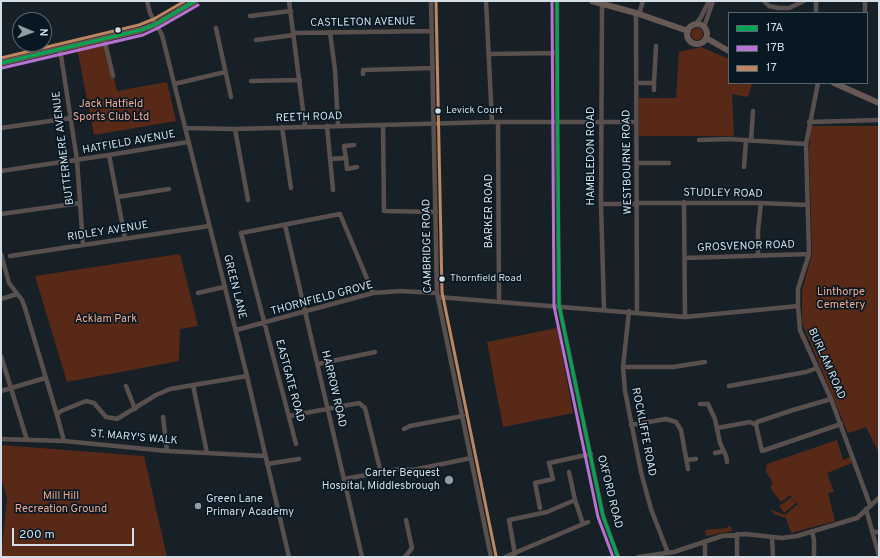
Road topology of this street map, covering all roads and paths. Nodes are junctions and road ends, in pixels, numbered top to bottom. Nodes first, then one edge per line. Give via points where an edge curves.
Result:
1 (147, 1) edge
2 (195, 1) edge
3 (289, 1) edge
4 (432, 1) edge
5 (486, 1) edge
6 (557, 1) edge
7 (592, 1) edge
8 (643, 1) edge
9 (709, 1) edge
10 (713, 1) edge
11 (764, 1) edge
12 (816, 1) edge
13 (865, 1) edge
14 (801, 2) edge
15 (602, 4) junction
16 (291, 10) junction
17 (816, 12) edge
18 (865, 12) edge
19 (638, 13) junction
20 (250, 16) dead end
21 (156, 24) junction
22 (696, 24) junction
23 (704, 27) junction
24 (216, 28) dead end
25 (432, 31) junction
26 (688, 31) junction
27 (330, 32) junction
28 (294, 34) junction
29 (104, 38) junction
30 (706, 38) junction
31 (256, 40) dead end
32 (656, 46) dead end
33 (60, 49) junction
34 (728, 50) edge
35 (557, 53) junction
36 (489, 54) junction
37 (1, 63) edge
38 (433, 68) junction
39 (225, 72) junction
40 (363, 74) dead end
41 (113, 76) dead end
42 (300, 80) junction
43 (251, 81) dead end
44 (636, 83) junction
45 (654, 83) junction
46 (174, 84) junction
47 (818, 84) edge
48 (836, 84) edge
49 (654, 90) dead end
50 (231, 96) dead end
51 (879, 103) edge
52 (753, 110) dead end
53 (71, 118) junction
54 (879, 120) edge
55 (492, 122) junction
56 (498, 122) junction
57 (556, 122) junction
58 (601, 122) junction
59 (636, 122) junction
60 (809, 122) junction
61 (434, 124) junction
62 (383, 125) junction
63 (305, 126) junction
64 (327, 126) junction
65 (338, 126) junction
66 (282, 127) junction
67 (1, 128) edge
68 (185, 128) junction
69 (235, 129) junction
70 (699, 140) dead end
71 (748, 141) junction
72 (188, 142) junction
73 (354, 144) dead end
74 (806, 144) junction
75 (110, 155) junction
76 (346, 158) junction
77 (330, 159) junction
78 (77, 160) junction
79 (637, 163) junction
80 (669, 163) dead end
81 (744, 167) dead end
82 (357, 168) dead end
83 (1, 171) edge
84 (291, 188) dead end
85 (169, 189) dead end
86 (333, 190) dead end
87 (118, 197) junction
88 (248, 200) dead end
89 (684, 202) junction
90 (80, 203) junction
91 (761, 203) junction
92 (601, 204) junction
93 (637, 204) junction
94 (808, 205) junction
95 (436, 212) junction
96 (1, 214) edge
97 (285, 225) junction
98 (209, 226) junction
99 (125, 238) junction
100 (83, 245) junction
101 (1, 254) edge
102 (809, 254) junction
103 (10, 256) junction
104 (758, 256) junction
105 (685, 258) junction
106 (3, 262) junction
107 (224, 287) junction
108 (198, 293) dead end
109 (373, 293) junction
110 (17, 294) junction
111 (437, 295) junction
112 (1, 299) edge
113 (499, 300) junction
114 (559, 306) junction
115 (798, 306) junction
116 (604, 309) junction
117 (629, 311) junction
118 (306, 312) junction
119 (637, 312) junction
120 (685, 317) junction
121 (264, 324) junction
122 (236, 330) junction
123 (375, 352) dead end
124 (1, 356) edge
125 (705, 362) dead end
126 (318, 364) junction
127 (623, 367) junction
128 (817, 368) junction
129 (247, 376) junction
130 (45, 378) junction
131 (193, 385) junction
132 (126, 386) dead end
133 (729, 386) dead end
134 (11, 388) junction
135 (1, 391) edge
136 (831, 399) junction
137 (700, 404) dead end
138 (135, 409) junction
139 (328, 409) junction
140 (57, 415) junction
141 (288, 416) junction
142 (463, 416) junction
143 (163, 417) dead end
144 (841, 424) junction
145 (631, 425) junction
146 (756, 425) junction
147 (717, 428) junction
148 (404, 429) dead end
149 (1, 440) edge
150 (27, 440) junction
151 (64, 441) junction
152 (296, 444) dead end
153 (724, 450) junction
154 (167, 451) junction
155 (206, 453) junction
156 (715, 453) dead end
157 (591, 454) junction
158 (265, 456) junction
159 (471, 458) junction
160 (299, 459) dead end
161 (696, 459) dead end
162 (687, 460) junction
163 (727, 462) dead end
164 (267, 464) junction
165 (688, 469) dead end
166 (569, 472) dead end
167 (381, 473) junction
168 (344, 479) junction
169 (879, 498) edge
170 (575, 500) junction
171 (870, 505) junction
172 (540, 508) dead end
173 (866, 509) junction
174 (406, 520) dead end
175 (588, 522) dead end
176 (583, 524) junction
177 (812, 531) junction
178 (872, 532) junction
179 (879, 532) edge
180 (737, 534) junction
181 (772, 537) junction
182 (705, 541) junction
183 (515, 554) junction
184 (668, 554) junction
185 (879, 556) edge
186 (289, 557) edge
187 (362, 557) edge
188 (405, 557) edge
189 (491, 557) edge
190 (505, 557) edge
191 (618, 557) edge
192 (638, 557) edge
193 (704, 557) edge
194 (737, 557) edge
195 (773, 557) edge
196 (814, 557) edge

1 - 21 street, GREEN LANE
2 - 21 main road
3 - 16 street
4 - 25 street, CAMBRIDGE ROAD
5 - 36 street
6 - 35 street, OXFORD ROAD
7 - 15 main road
8 - 19 street, WESTBOURNE ROAD
9 - 22 street
10 - 23 street
11 - 14 street via 769,6 779,8 789,8
12 - 17 street
13 - 18 street
15 - 19 main road
15 - 58 street, HAMBLEDON ROAD
16 - 20 street
16 - 28 street
19 - 26 main road
19 - 44 street, WESTBOURNE ROAD
21 - 29 main road
21 - 46 street, GREEN LANE via 162,35
22 - 23 main road
22 - 26 main road
23 - 30 main road
24 - 39 street
25 - 27 street, CASTLETON AVENUE
25 - 38 street, CAMBRIDGE ROAD
26 - 30 main road via 688,38 695,43
27 - 28 street, CASTLETON AVENUE
27 - 65 street
28 - 31 street, CASTLETON AVENUE
28 - 42 street
29 - 33 main road
29 - 41 street
30 - 34 main road
32 - 45 street
33 - 37 main road
33 - 53 street, BUTTERMERE AVENUE
35 - 36 street
35 - 57 street, OXFORD ROAD
36 - 55 street
38 - 40 street via 363,70
38 - 61 street, CAMBRIDGE ROAD
39 - 46 street
39 - 50 street
42 - 43 street
42 - 63 street
44 - 45 street
44 - 59 street, WESTBOURNE ROAD
45 - 49 street
46 - 68 street, GREEN LANE
47 - 60 street, BURLAM ROAD
48 - 51 main road
52 - 71 street
53 - 67 street
53 - 78 street, BUTTERMERE AVENUE
54 - 60 street
55 - 56 street, REETH ROAD
55 - 61 street, REETH ROAD
56 - 57 street, REETH ROAD
56 - 113 street, BARKER ROAD
57 - 58 street, REETH ROAD
57 - 114 street, OXFORD ROAD
58 - 59 street, REETH ROAD
58 - 92 street, HAMBLEDON ROAD
59 - 79 street, WESTBOURNE ROAD
60 - 74 street, BURLAM ROAD
61 - 62 street, REETH ROAD
61 - 95 street, CAMBRIDGE ROAD
62 - 65 street, REETH ROAD
62 - 95 street via 384,211
63 - 64 street, REETH ROAD
63 - 66 street, REETH ROAD
64 - 65 street, REETH ROAD
64 - 77 street
66 - 69 street, REETH ROAD
66 - 84 street
68 - 69 street, REETH ROAD
68 - 72 street, GREEN LANE
69 - 88 street
70 - 71 street
71 - 74 street
71 - 81 street
72 - 75 street, HATFIELD AVENUE
72 - 98 street, GREEN LANE
73 - 76 street via 344,146
74 - 94 street, BURLAM ROAD
75 - 78 street, HATFIELD AVENUE
75 - 87 street
76 - 77 street
76 - 82 street via 347,169
77 - 86 street
78 - 83 street, HATFIELD AVENUE
78 - 90 street, BUTTERMERE AVENUE
79 - 80 street
79 - 93 street, WESTBOURNE ROAD
85 - 87 street
87 - 99 street
89 - 91 street, STUDLEY ROAD
89 - 93 street, STUDLEY ROAD
89 - 105 street
90 - 96 street
90 - 100 street, BUTTERMERE AVENUE
91 - 94 street, STUDLEY ROAD
91 - 104 street
92 - 93 street, STUDLEY ROAD
92 - 116 street, HAMBLEDON ROAD
93 - 119 street, WESTBOURNE ROAD
94 - 102 street, BURLAM ROAD
95 - 111 street, CAMBRIDGE ROAD
97 - 109 street via 340,214
97 - 118 street, HARROW ROAD
97 - 121 street, EASTGATE ROAD via 241,233
98 - 99 street, RIDLEY AVENUE
98 - 107 street, GREEN LANE
99 - 100 street, RIDLEY AVENUE
100 - 103 street, RIDLEY AVENUE
101 - 103 street
101 - 106 street
102 - 104 street, GROSVENOR ROAD
102 - 115 street, BURLAM ROAD via 798,289
103 - 106 street
104 - 105 street, GROSVENOR ROAD
105 - 120 street
106 - 110 street via 9,284
107 - 108 street
107 - 122 street, GREEN LANE
109 - 111 street, THORNFIELD GROVE via 400,291
109 - 118 street, THORNFIELD GROVE
110 - 112 street
110 - 130 street via 25,308
111 - 113 street
111 - 142 street, CAMBRIDGE ROAD
113 - 114 street
114 - 116 street
114 - 157 street, OXFORD ROAD via 585,436
115 - 120 street
115 - 128 street, BURLAM ROAD via 800,330
116 - 117 street
117 - 119 street
117 - 127 street, ROCKLIFFE ROAD
118 - 121 street, THORNFIELD GROVE
118 - 126 street, HARROW ROAD
119 - 120 street
121 - 122 street, THORNFIELD GROVE
121 - 141 street, EASTGATE ROAD
122 - 129 street, GREEN LANE
123 - 126 street
124 - 134 street
125 - 127 street via 673,367
126 - 139 street, HARROW ROAD
127 - 145 street, ROCKLIFFE ROAD
128 - 133 street
128 - 136 street, BURLAM ROAD
129 - 131 street
129 - 158 street, GREEN LANE
130 - 134 street
130 - 140 street
131 - 138 street via 156,395
131 - 155 street
132 - 138 street
134 - 135 street
134 - 150 street
136 - 144 street, BURLAM ROAD
136 - 146 street via 757,422
137 - 147 street via 710,402
138 - 140 street via 116,419 106,417 94,403 86,401
139 - 141 street
139 - 167 street via 359,403 365,408
139 - 168 street, HARROW ROAD
140 - 151 street
141 - 152 street, EASTGATE ROAD
142 - 148 street
142 - 159 street, CAMBRIDGE ROAD
143 - 154 street
144 - 146 street via 762,451
144 - 171 street, BURLAM ROAD
145 - 162 street via 666,419 676,422 681,430
145 - 184 street, ROCKLIFFE ROAD via 640,472
146 - 147 street via 750,422
147 - 153 street
149 - 150 street, ST. MARY'S WALK
150 - 151 street, ST. MARY'S WALK
151 - 154 street, ST. MARY'S WALK
153 - 156 street
153 - 163 street
154 - 155 street, ST. MARY'S WALK
155 - 158 street, ST. MARY'S WALK
157 - 172 street via 549,463 553,479 535,482
157 - 191 street, OXFORD ROAD via 603,516
158 - 164 street, GREEN LANE
159 - 167 street via 413,470 400,469
159 - 189 street, CAMBRIDGE ROAD
160 - 164 street
161 - 162 street
162 - 165 street
164 - 186 street, GREEN LANE
166 - 170 street
167 - 168 street
168 - 187 street, HARROW ROAD
169 - 171 street
170 - 176 street
170 - 183 street via 547,512 509,520
171 - 173 street
173 - 177 street via 857,518
173 - 178 street
174 - 188 street via 412,548
175 - 176 street
176 - 183 street
177 - 181 street
177 - 196 street
178 - 179 street
178 - 185 street
180 - 181 street
180 - 182 street
180 - 194 street
181 - 195 street
182 - 184 street
182 - 193 street
183 - 190 street
184 - 192 street

